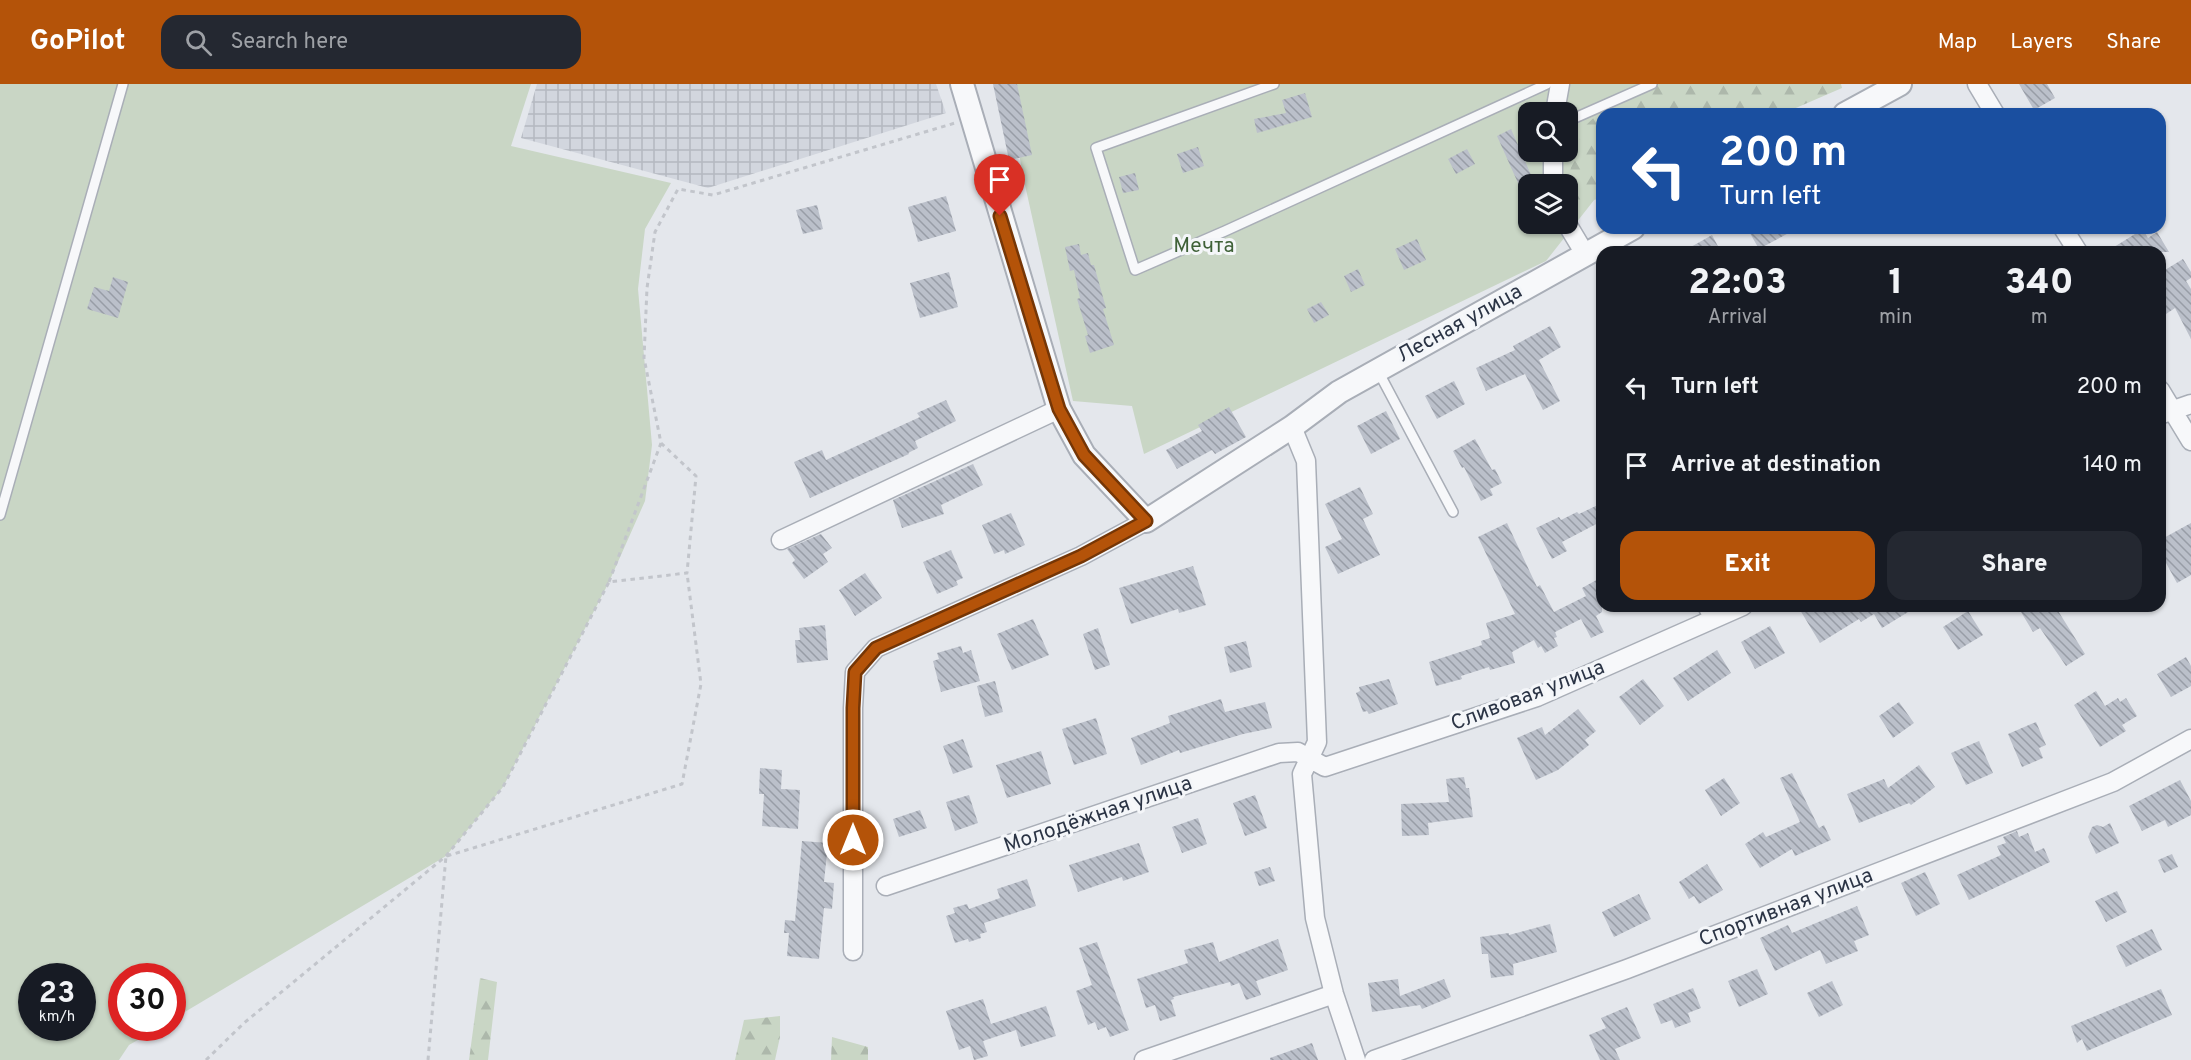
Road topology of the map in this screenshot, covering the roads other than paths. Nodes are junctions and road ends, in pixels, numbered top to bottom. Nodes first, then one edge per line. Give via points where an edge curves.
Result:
1 (123, 84) edge
2 (962, 84) edge
3 (1274, 84) edge
4 (1547, 84) edge
5 (1560, 84) edge
6 (1652, 84) edge
7 (1900, 84) edge
8 (1977, 84) edge
9 (1872, 91) edge
10 (1557, 102) edge
11 (1598, 108) edge
12 (1852, 108) edge
13 (1991, 108) edge
14 (1596, 109) edge
15 (1578, 117) edge
16 (1573, 234) edge
17 (1623, 234) edge
18 (1600, 246) edge
19 (1596, 248) edge
20 (1585, 254) junction
21 (1377, 370) junction
22 (2191, 404) edge
23 (1059, 409) junction
24 (2166, 413) edge
25 (1292, 427) junction
26 (2191, 441) edge
27 (1453, 512) dead end
28 (0, 515) edge
29 (1146, 521) junction
30 (781, 540) dead end
31 (1706, 613) edge
32 (2191, 739) edge
33 (1310, 758) junction
34 (886, 885) dead end
35 (853, 951) dead end
36 (1334, 994) junction
37 (1144, 1060) edge
38 (1356, 1060) edge
39 (1374, 1060) edge

1 - 28 lane
2 - 23 street
3 - 4 lane via 1096,148 1135,270
5 - 10 street
6 - 11 lane
7 - 9 street
8 - 13 street
9 - 12 street
14 - 15 lane
16 - 20 street
17 - 18 street, Лесная улица
19 - 20 street, Лесная улица
20 - 21 street, Лесная улица
21 - 25 street, Лесная улица
21 - 27 lane
22 - 24 street
23 - 29 street via 1084,455
23 - 30 street
24 - 26 street
25 - 29 street, Лесная улица
25 - 33 street via 1306,461 1317,741
29 - 35 street via 1081,556 876,648 855,672
31 - 33 street, Сливовая улица via 1537,697 1325,766
32 - 39 street, Спортивная улица via 2113,782 1627,969
33 - 34 street, Молодёжная улица via 1298,752 1279,753
33 - 36 street via 1302,774 1315,918
36 - 37 street
36 - 38 street

